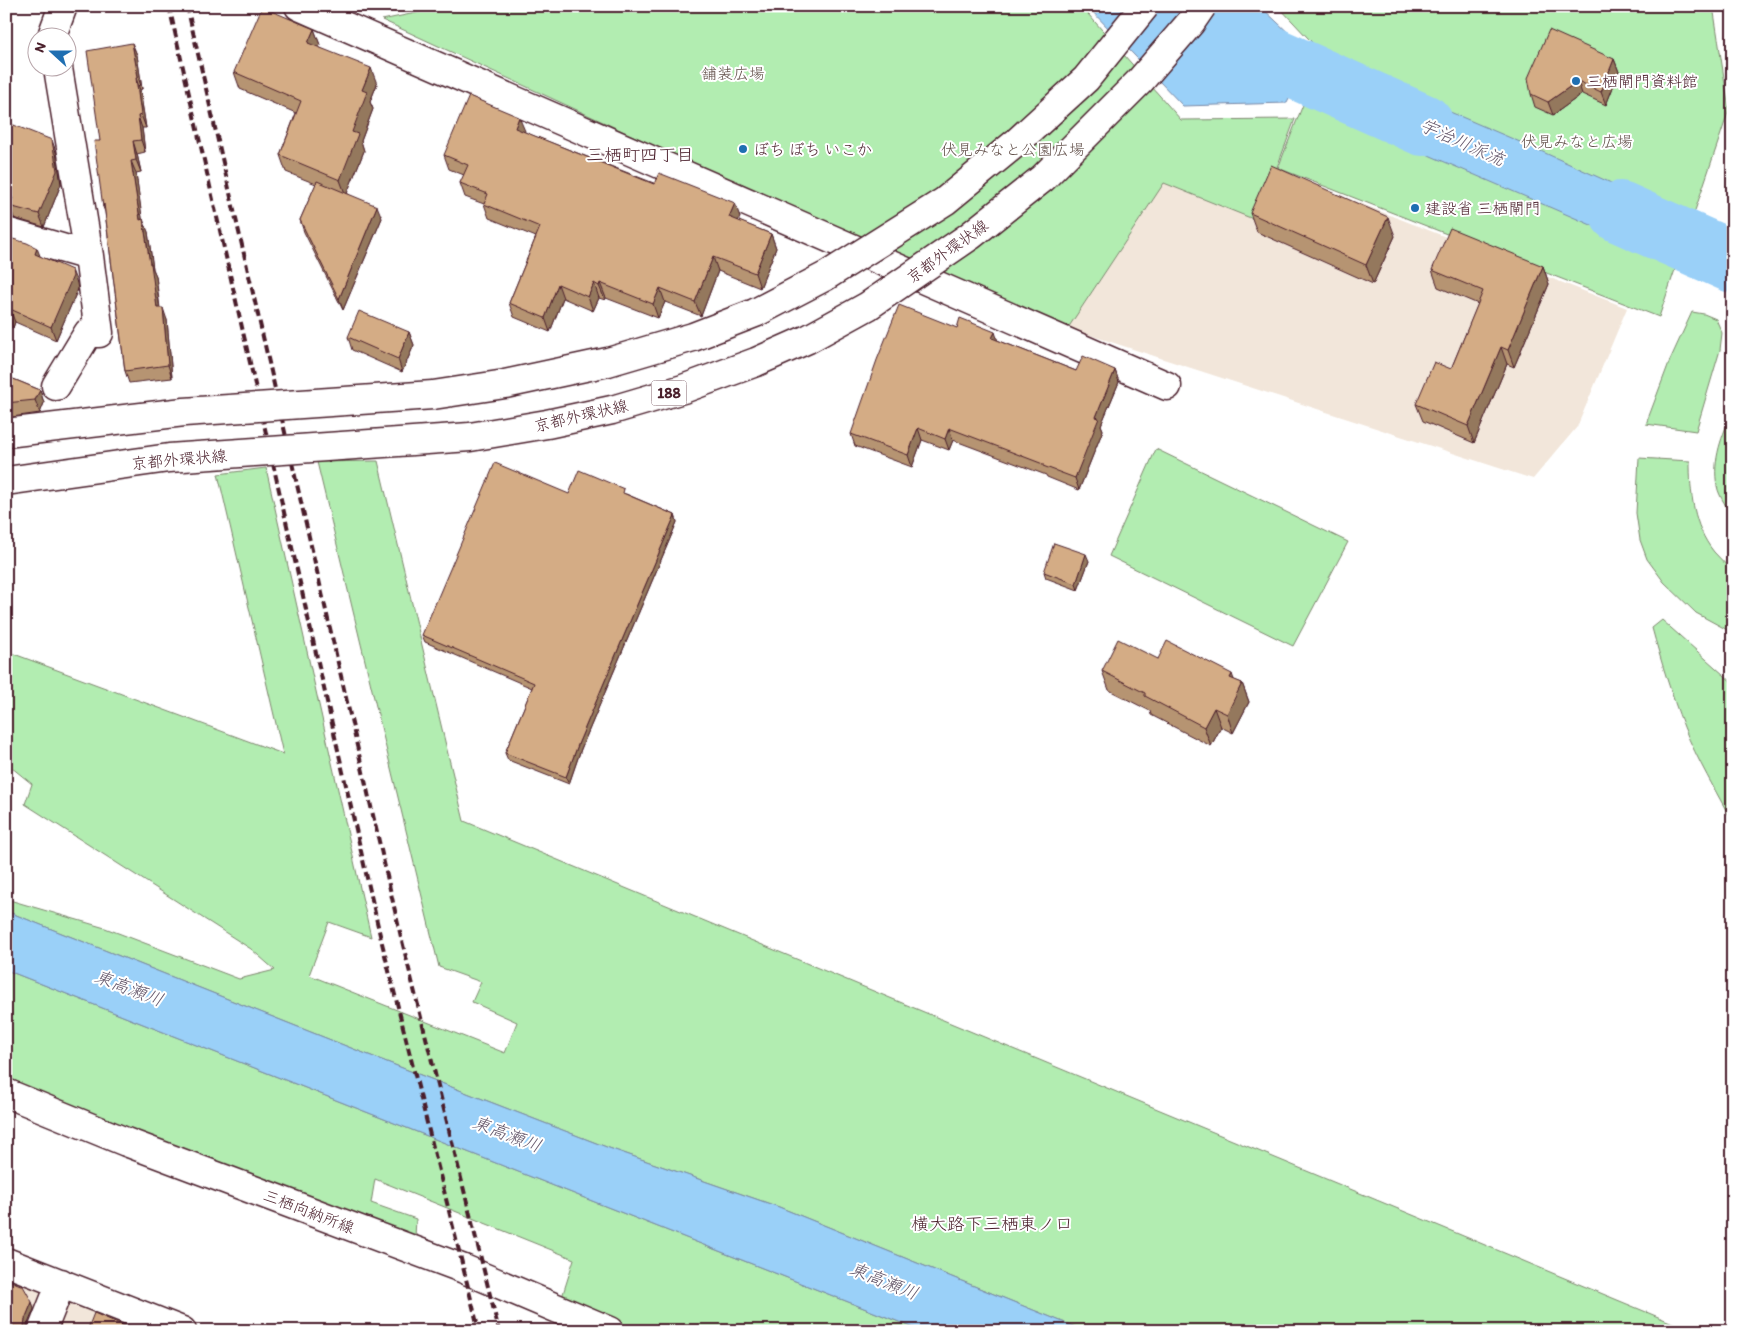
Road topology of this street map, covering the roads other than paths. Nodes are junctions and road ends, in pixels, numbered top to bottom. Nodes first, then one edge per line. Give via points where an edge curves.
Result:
1 (63, 6) edge
2 (299, 6) edge
3 (1145, 6) edge
4 (1202, 6) edge
5 (55, 28) edge
6 (60, 78) edge
7 (6, 232) edge
8 (89, 256) junction
9 (56, 386) dead end
10 (1167, 386) dead end
11 (6, 433) edge
12 (6, 480) edge
13 (6, 1094) edge
14 (6, 1262) edge
15 (61, 1283) junction
16 (42, 1331) edge
17 (182, 1331) edge
18 (610, 1331) edge

1 - 5 main road
2 - 10 main road
3 - 11 main road, bridge via 1086,79 945,201 826,276 755,313 693,337 599,364 433,395 184,412
4 - 12 main road, 京都外環状線 / 188, bridge via 1140,81 1043,178 970,236 868,306 808,339 756,362 683,389 612,410 480,435 168,458
6 - 8 main road
7 - 8 main road
8 - 9 main road via 99,333 88,333
13 - 18 main road, 三栖向納所線 via 464,1269
14 - 15 main road
15 - 16 main road
15 - 17 main road

